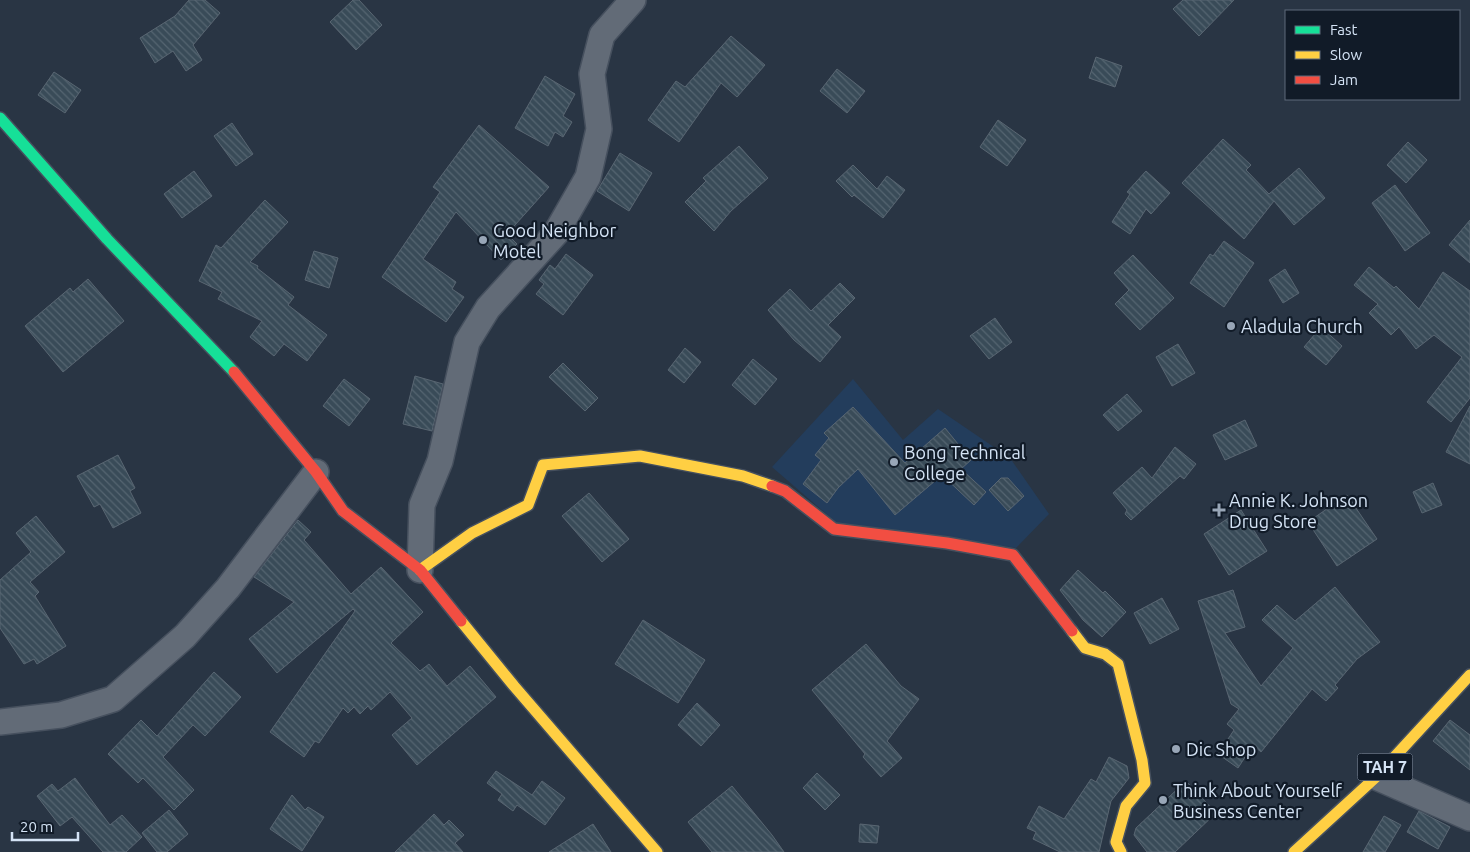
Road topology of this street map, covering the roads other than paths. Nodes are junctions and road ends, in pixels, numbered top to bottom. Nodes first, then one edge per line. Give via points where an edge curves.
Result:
1 (633, 0) edge
2 (0, 118) edge
3 (316, 472) junction
4 (420, 570) junction
5 (1470, 675) edge
6 (0, 722) edge
7 (1376, 777) junction
8 (1470, 818) edge
9 (657, 852) edge
10 (1121, 852) edge
11 (1294, 852) edge

1 - 4 street via 602,35 592,74 599,129 588,176 556,233 488,308 467,342 440,461 422,505
2 - 3 main road via 107,238 232,369
3 - 4 main road via 343,511
3 - 6 street via 228,588 185,636 113,699 61,715
4 - 9 main road via 520,693
4 - 10 main road via 464,537 504,514 528,505 543,465 640,456 743,476 785,491 834,529 1013,555 1085,648 1105,654 1118,664 1142,760 1144,783 1126,806 1116,842
5 - 7 main road, TAH 7
7 - 8 street
7 - 11 main road, TAH 7

